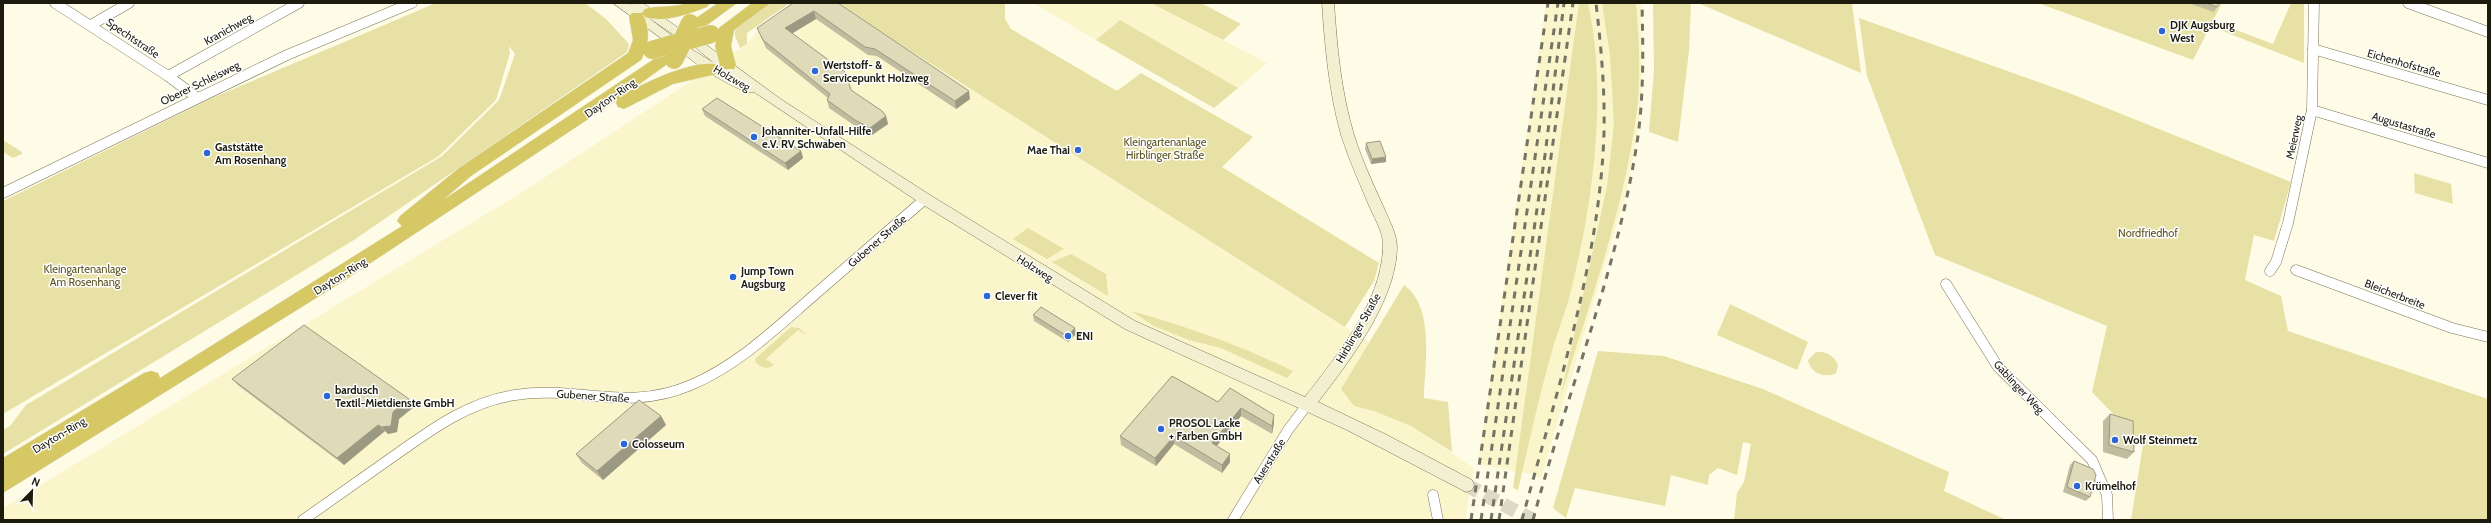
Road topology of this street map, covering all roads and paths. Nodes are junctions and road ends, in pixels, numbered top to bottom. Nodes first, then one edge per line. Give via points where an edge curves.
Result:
1 (55, 3) edge
2 (129, 3) edge
3 (299, 3) edge
4 (412, 3) edge
5 (619, 3) edge
6 (702, 3) edge
7 (710, 3) edge
8 (729, 3) edge
9 (746, 3) edge
10 (763, 3) edge
11 (1328, 3) edge
12 (2314, 3) edge
13 (2408, 3) edge
14 (641, 11) edge
15 (91, 25) junction
16 (727, 28) junction
17 (2488, 32) edge
18 (682, 42) junction
19 (2313, 49) junction
20 (635, 56) junction
21 (721, 67) junction
22 (168, 76) junction
23 (651, 86) junction
24 (196, 98) junction
25 (2488, 100) edge
26 (2312, 110) junction
27 (2488, 163) edge
28 (3, 193) edge
29 (925, 199) junction
30 (415, 222) junction
31 (2270, 270) dead end
32 (2296, 270) dead end
33 (1946, 284) dead end
34 (2488, 337) edge
35 (1307, 405) junction
36 (3, 468) edge
37 (3, 484) edge
38 (1466, 485) tunnel mouth
39 (1433, 495) dead end
40 (303, 520) edge
41 (1233, 520) edge
42 (1438, 520) edge
43 (2108, 520) edge

1 - 15 street, Spechtstraße
2 - 15 street
3 - 22 street, Kranichweg
4 - 24 street, Oberer Schleisweg via 287,55
5 - 14 main road, Holzweg
6 - 14 highway via 678,12
7 - 18 highway
8 - 18 highway, Dayton-Ring
9 - 18 highway, Dayton-Ring
10 - 16 highway
11 - 35 main road, Hirblinger Straße via 1337,86 1347,129 1386,229 1390,247 1386,272 1373,306 1324,384
12 - 19 street, Meierweg
13 - 17 street
14 - 18 main road, Holzweg
14 - 20 highway via 641,40
15 - 22 street, Spechtstraße
16 - 18 highway
16 - 21 highway
18 - 20 highway
18 - 21 main road, Holzweg
18 - 23 highway
18 - 30 highway, Dayton-Ring via 564,130
19 - 25 street, Eichenhofstraße
19 - 26 street, Meierweg
20 - 30 highway via 465,172
21 - 23 highway via 681,73
21 - 29 main road, Holzweg via 731,80 778,103
22 - 24 street, Spechtstraße
23 - 30 highway via 502,184
24 - 28 street, Oberer Schleisweg
26 - 27 street, Augustastraße
26 - 31 street, Meierweg via 2288,223 2276,262
29 - 35 main road, Holzweg via 1137,329 1163,343
29 - 40 street, Gubener Straße via 757,345 737,361 701,380 654,396 627,399 527,393 485,402 442,422
30 - 36 highway, Dayton-Ring
30 - 37 highway, Dayton-Ring
32 - 34 street, Bleicherbreite via 2452,328
33 - 43 street, Gablinger Weg via 1998,367 2092,460 2107,495
35 - 38 main road via 1422,459
35 - 41 street, Auerstraße via 1288,430
39 - 42 street

